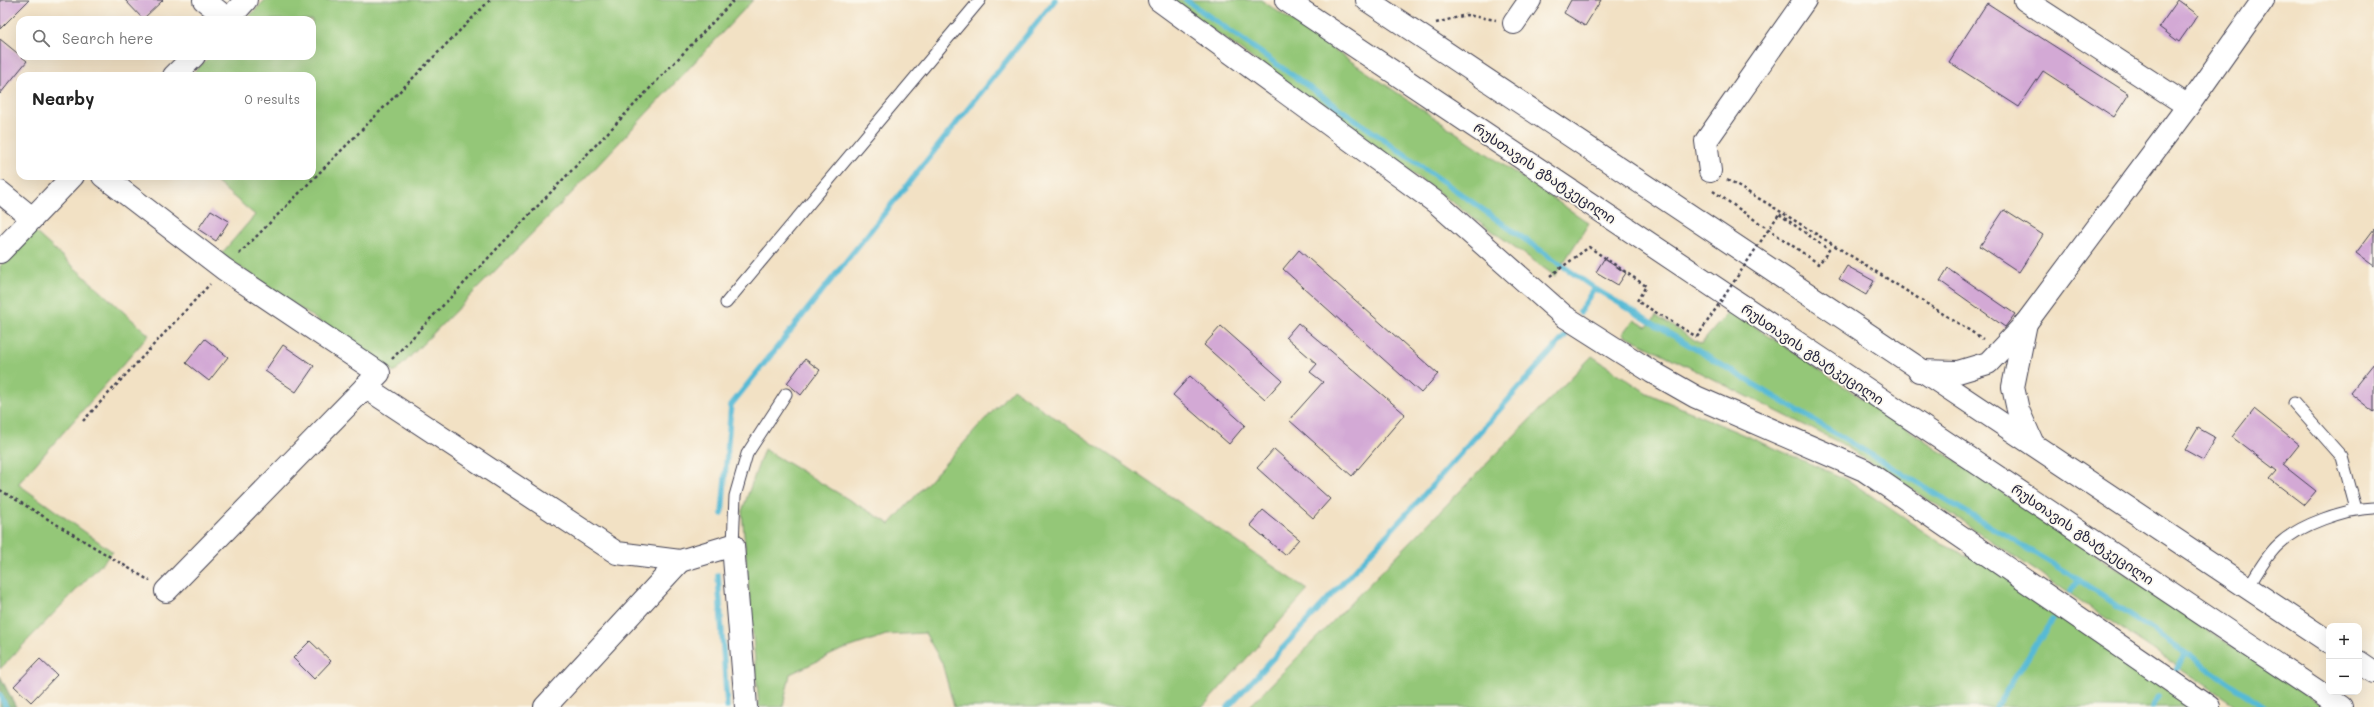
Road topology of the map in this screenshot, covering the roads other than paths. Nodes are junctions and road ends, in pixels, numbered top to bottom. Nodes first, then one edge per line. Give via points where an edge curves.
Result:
1 (204, 0) edge
2 (246, 0) edge
3 (980, 0) edge
4 (1159, 0) edge
5 (1286, 0) edge
6 (1367, 0) edge
7 (1530, 0) edge
8 (1805, 0) edge
9 (2025, 0) edge
10 (2263, 0) edge
11 (223, 16) edge
12 (232, 16) edge
13 (1514, 23) road end
14 (190, 60) edge
15 (178, 72) edge
16 (2188, 106) junction
17 (1710, 171) road end
18 (69, 180) edge
19 (108, 180) edge
20 (0, 192) edge
21 (32, 218) junction
22 (0, 252) edge
23 (726, 303) dead end
24 (2026, 323) junction
25 (1919, 371) junction
26 (372, 380) junction
27 (786, 394) dead end
28 (2294, 403) dead end
29 (2033, 444) junction
30 (2374, 508) edge
31 (2356, 509) junction
32 (733, 545) junction
33 (680, 561) junction
34 (2248, 588) junction
35 (166, 590) road end
36 (2326, 640) edge
37 (2362, 664) edge
38 (2374, 672) edge
39 (545, 707) edge
40 (746, 707) edge
41 (2210, 707) edge
42 (2341, 707) edge

1 - 11 main road
2 - 12 main road
3 - 23 lane
4 - 41 main road via 1438,204 1564,316 1696,397 1864,470
5 - 42 main road, რუსთავის გზატკეცილი
6 - 25 main road
7 - 13 main road
8 - 17 main road via 1706,141
9 - 16 main road
10 - 16 main road
14 - 15 main road
16 - 24 main road
18 - 21 main road
19 - 26 main road
20 - 21 main road
21 - 22 main road
24 - 25 main road via 1988,363 1958,372
24 - 29 main road via 2013,387 2018,410
25 - 29 main road
26 - 33 main road via 617,553
26 - 35 main road
27 - 32 lane via 747,454 735,496
28 - 31 lane via 2342,457
29 - 34 main road
30 - 31 lane
31 - 34 lane via 2306,527 2287,537 2277,546
32 - 33 main road
32 - 40 main road
33 - 39 main road
34 - 36 main road
37 - 38 main road

